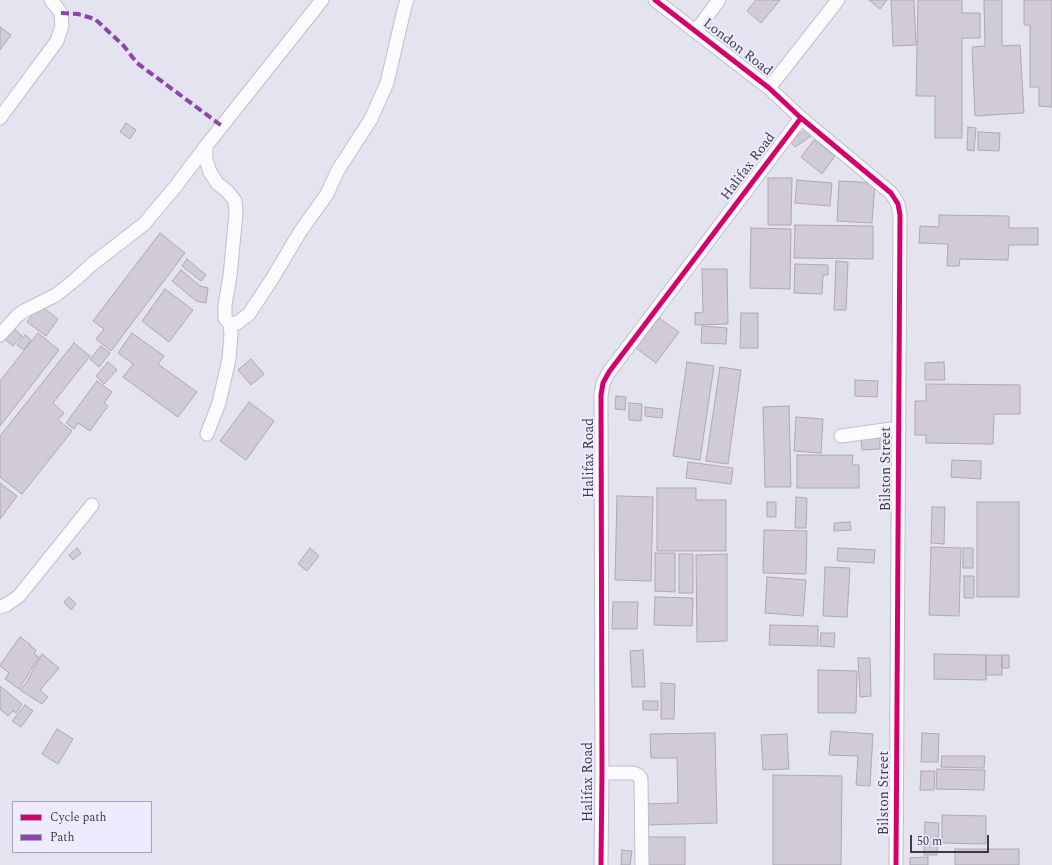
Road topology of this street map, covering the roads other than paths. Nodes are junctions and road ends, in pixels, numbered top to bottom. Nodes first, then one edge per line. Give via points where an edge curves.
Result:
1 (51, 0) edge
2 (322, 0) edge
3 (408, 0) edge
4 (655, 0) edge
5 (719, 0) edge
6 (838, 0) edge
7 (696, 31) junction
8 (769, 88) junction
9 (0, 118) edge
10 (801, 118) junction
11 (206, 146) junction
12 (230, 324) junction
13 (0, 335) edge
14 (899, 428) junction
15 (207, 434) dead end
16 (841, 436) dead end
17 (92, 505) dead end
18 (0, 607) edge
19 (602, 773) junction
20 (600, 865) edge
21 (642, 865) edge
22 (896, 865) edge

1 - 9 street via 61,13 62,26 57,41
2 - 11 street
3 - 12 street via 388,83 371,119 338,170 327,194 249,314 237,323
4 - 7 street, London Road
5 - 7 street
6 - 8 street
7 - 8 street, London Road
8 - 10 street, London Road
10 - 14 street, Bilston Street via 891,193 898,204
10 - 19 street, Halifax Road via 609,372 604,383 601,395
11 - 12 street via 206,160 210,172 216,183 235,201 234,236 225,312 225,318
11 - 13 street via 144,224 56,295 24,311
12 - 15 street via 229,358 219,403
14 - 16 street
14 - 22 street, Bilston Street
17 - 18 street via 19,596
19 - 20 street, Halifax Road
19 - 21 street via 633,773 641,779

